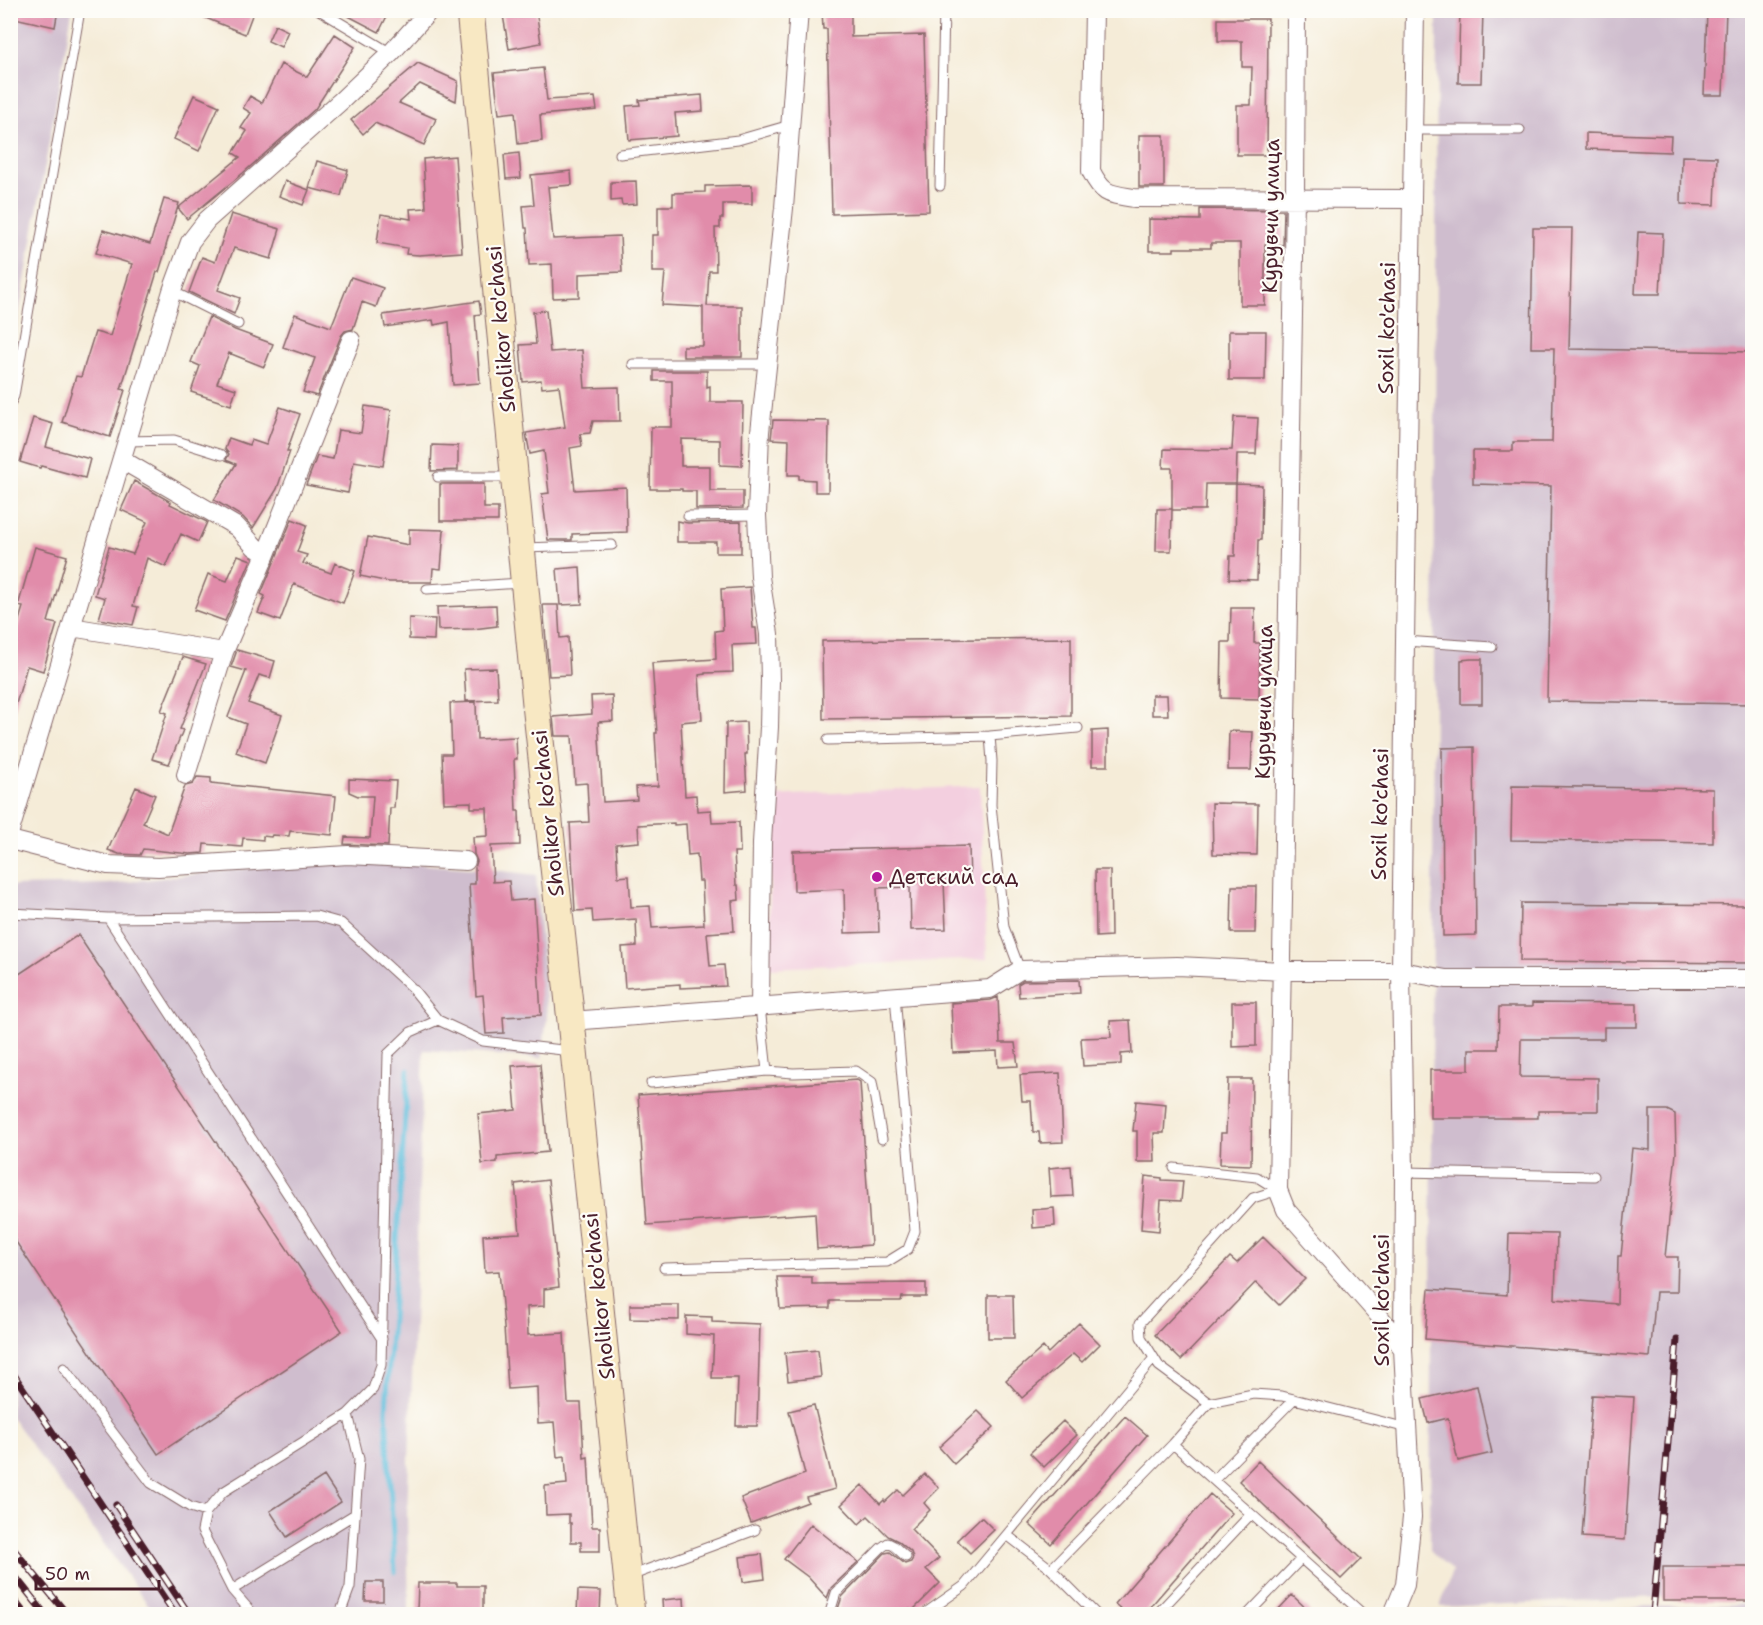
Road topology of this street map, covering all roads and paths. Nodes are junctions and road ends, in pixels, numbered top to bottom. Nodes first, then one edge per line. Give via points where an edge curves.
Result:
1 (80, 10) edge
2 (319, 10) edge
3 (430, 10) edge
4 (470, 10) edge
5 (799, 10) edge
6 (944, 10) edge
7 (1094, 10) edge
8 (1296, 10) edge
9 (1415, 10) edge
10 (391, 53) junction
11 (790, 125) junction
12 (1412, 130) junction
13 (1520, 130) dead end
14 (620, 154) dead end
15 (940, 186) dead end
16 (1295, 198) junction
17 (1412, 199) junction
18 (172, 291) junction
19 (238, 324) dead end
20 (351, 340) dead end
21 (633, 364) dead end
22 (768, 364) junction
23 (10, 404) edge
24 (127, 441) junction
25 (222, 455) dead end
26 (122, 460) junction
27 (438, 477) dead end
28 (514, 477) junction
29 (757, 515) junction
30 (688, 516) dead end
31 (612, 545) dead end
32 (521, 548) junction
33 (266, 554) junction
34 (524, 583) junction
35 (427, 589) dead end
36 (72, 627) junction
37 (1405, 641) junction
38 (1492, 647) dead end
39 (224, 652) junction
40 (1078, 728) dead end
41 (990, 736) junction
42 (828, 740) dead end
43 (186, 775) dead end
44 (10, 831) edge
45 (10, 840) edge
46 (466, 861) dead end
47 (10, 913) edge
48 (108, 918) junction
49 (1020, 970) junction
50 (1282, 971) junction
51 (1401, 971) junction
52 (1752, 979) edge
53 (895, 996) junction
54 (760, 1006) junction
55 (438, 1020) junction
56 (571, 1021) junction
57 (574, 1052) junction
58 (767, 1071) junction
59 (651, 1083) dead end
60 (882, 1139) dead end
61 (1174, 1168) dead end
62 (1404, 1172) junction
63 (1594, 1176) dead end
64 (1278, 1190) junction
65 (664, 1268) dead end
66 (382, 1339) junction
67 (1403, 1349) junction
68 (1154, 1358) junction
69 (64, 1368) dead end
70 (1294, 1399) junction
71 (1209, 1403) junction
72 (348, 1414) junction
73 (1407, 1428) junction
74 (1173, 1444) junction
75 (1214, 1480) junction
76 (206, 1512) junction
77 (355, 1514) junction
78 (1251, 1514) junction
79 (755, 1530) dead end
80 (1007, 1535) junction
81 (906, 1557) dead end
82 (1301, 1559) junction
83 (1051, 1569) junction
84 (628, 1576) junction
85 (232, 1590) junction
86 (253, 1614) edge
87 (340, 1614) edge
88 (631, 1614) edge
89 (833, 1614) edge
90 (924, 1614) edge
91 (1096, 1614) edge
92 (1157, 1614) edge
93 (1248, 1614) edge
94 (1363, 1614) edge
95 (1393, 1614) edge

1 - 23 lane
2 - 10 lane
3 - 10 street
4 - 28 street, Sholikor ko'chasi
5 - 11 street
6 - 15 lane
7 - 16 street via 1091,171 1103,189 1109,194 1134,198
8 - 16 street, Курувчи улица
9 - 12 street, Soxil ko'chasi
10 - 18 street via 207,220 190,242
11 - 14 lane via 738,140
11 - 22 street
12 - 13 lane
12 - 17 street, Soxil ko'chasi
16 - 17 street
16 - 50 street, Курувчи улица
17 - 37 street, Soxil ko'chasi
18 - 19 lane
18 - 24 street
20 - 33 street
21 - 22 lane
22 - 29 street via 760,432
24 - 25 lane via 174,440
24 - 26 street
26 - 33 street via 237,527
26 - 36 street
27 - 28 lane
28 - 32 street, Sholikor ko'chasi
29 - 30 lane
29 - 54 street via 770,681 762,843
31 - 32 lane
32 - 34 street, Sholikor ko'chasi
33 - 39 street
34 - 35 lane
34 - 56 street, Sholikor ko'chasi
36 - 39 street
36 - 44 street
37 - 38 lane
37 - 51 street, Soxil ko'chasi
39 - 43 street
40 - 41 lane
41 - 42 lane
41 - 49 lane via 991,806 1004,927
45 - 46 street via 108,865 158,867 348,855
47 - 48 lane
48 - 55 lane via 316,915 341,923 412,989
48 - 66 lane
49 - 50 street via 1177,966
49 - 53 street via 990,988
50 - 51 street
50 - 64 street, Курувчи улица
51 - 52 street via 1446,979
51 - 62 street, Soxil ko'chasi
53 - 54 street
53 - 65 lane via 915,1232 908,1249 887,1262
54 - 56 street
54 - 58 lane
55 - 57 lane via 483,1041
55 - 66 lane via 411,1032 388,1054
56 - 57 street, Sholikor ko'chasi
57 - 84 street, Sholikor ko'chasi
58 - 59 lane
58 - 60 lane via 855,1071 872,1082
61 - 64 lane via 1257,1177
62 - 63 lane
62 - 67 street, Soxil ko'chasi
64 - 67 street, Курувчи улица via 1286,1210 1377,1312
64 - 68 lane via 1253,1198 1140,1323 1141,1337
66 - 72 lane via 381,1365 373,1389
67 - 73 street, Soxil ko'chasi
68 - 71 lane via 1159,1366
68 - 80 lane
69 - 76 lane via 151,1483 190,1507
70 - 71 lane via 1253,1394
70 - 73 lane
70 - 75 lane
71 - 74 lane
72 - 76 lane via 223,1492
72 - 77 lane via 359,1459
73 - 95 street, Soxil ko'chasi via 1413,1517 1405,1585
74 - 75 lane
74 - 83 lane
75 - 78 lane
76 - 85 lane via 202,1531
77 - 85 lane
77 - 87 lane via 350,1587
78 - 82 lane
78 - 92 lane
79 - 84 lane
80 - 83 lane
80 - 90 lane via 964,1586
81 - 89 lane via 894,1546 881,1548 836,1593
82 - 93 lane
82 - 94 lane
83 - 91 lane
84 - 88 street, Sholikor ko'chasi
85 - 86 lane

